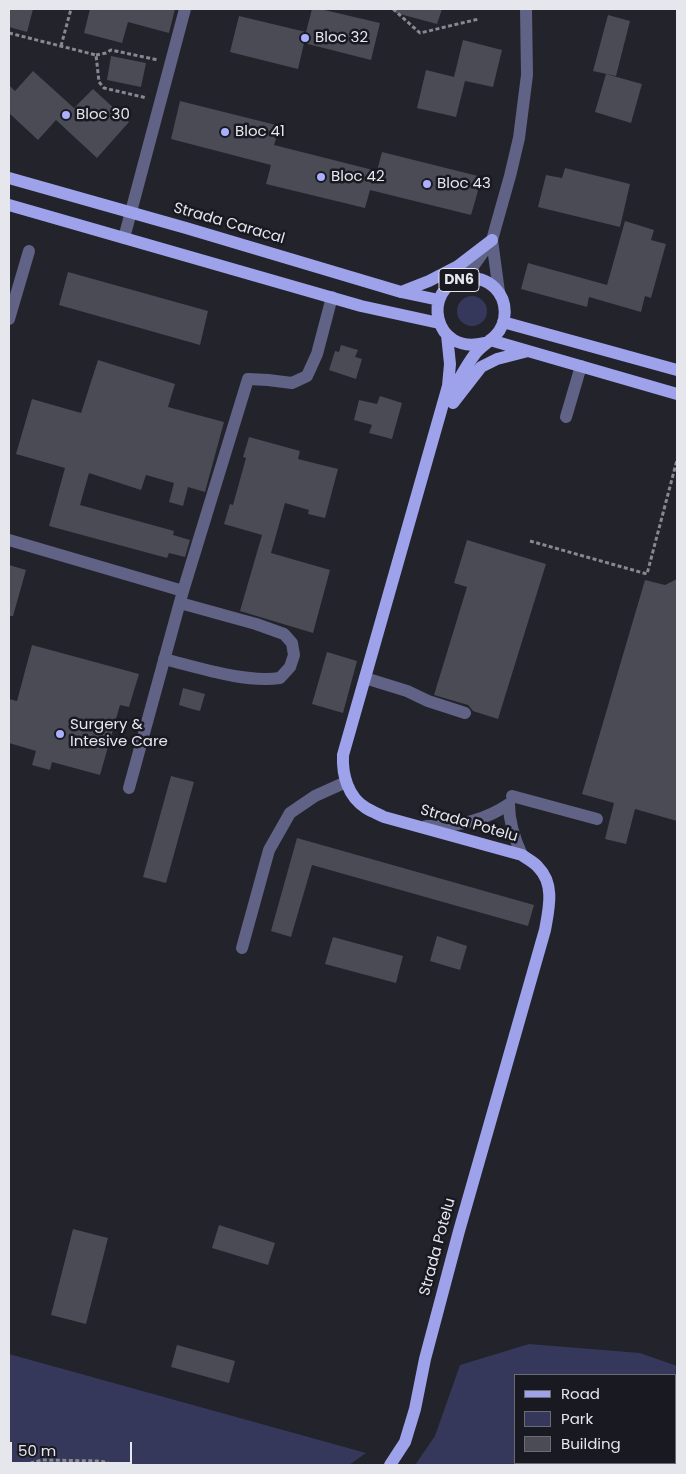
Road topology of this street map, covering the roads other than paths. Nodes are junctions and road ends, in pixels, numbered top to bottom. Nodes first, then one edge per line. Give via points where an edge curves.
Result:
1 (185, 9) edge
2 (526, 9) edge
3 (9, 178) edge
4 (9, 205) edge
5 (131, 213) junction
6 (124, 238) junction
7 (492, 240) junction
8 (29, 251) dead end
9 (464, 279) junction
10 (401, 292) junction
11 (499, 292) junction
12 (332, 297) junction
13 (439, 300) junction
14 (9, 319) edge
15 (504, 322) junction
16 (440, 323) junction
17 (447, 335) junction
18 (487, 342) junction
19 (528, 351) junction
20 (581, 366) junction
21 (677, 370) edge
22 (677, 394) edge
23 (440, 415) junction
24 (566, 417) dead end
25 (9, 540) edge
26 (182, 597) junction
27 (164, 659) junction
28 (365, 678) junction
29 (465, 713) dead end
30 (346, 782) junction
31 (129, 788) dead end
32 (512, 796) dead end
33 (597, 819) dead end
34 (418, 826) junction
35 (522, 855) junction
36 (242, 948) dead end
37 (390, 1465) edge

1 - 5 street
2 - 7 street via 527,74 519,138
3 - 5 main road, Strada Caracal / DN6
4 - 6 main road
5 - 6 street
5 - 10 main road, Strada Caracal / DN6
6 - 12 main road
7 - 9 street
7 - 10 main road via 458,266
7 - 11 street
8 - 14 street
9 - 11 main road, DN6 via 483,280
9 - 13 main road, DN6 via 449,286
10 - 13 main road, Strada Caracal / DN6
11 - 15 main road, DN6 via 505,306
12 - 16 main road
12 - 26 street via 308,376 292,383 248,379
13 - 16 main road, DN6 via 437,312
15 - 18 main road
15 - 21 main road
16 - 17 main road, DN6
17 - 18 main road via 460,344
17 - 23 main road, Strada Potelu via 450,364
18 - 19 main road
18 - 23 main road, Strada Potelu via 468,364
19 - 20 main road
19 - 23 main road via 481,367
20 - 22 main road
20 - 24 street
23 - 28 main road, Strada Potelu
25 - 26 street
26 - 27 street
26 - 27 street via 284,634 292,643 294,655 290,667 280,678 268,680 250,679
27 - 31 street
28 - 29 street via 407,690
28 - 30 main road, Strada Potelu via 342,755
30 - 34 main road, Strada Potelu via 353,796 365,807 384,817
30 - 36 street via 315,796 290,813 270,850
32 - 33 street
34 - 35 main road, Strada Potelu
34 - 35 street via 461,824 494,814 508,804 509,820
35 - 37 main road, Strada Potelu via 537,866 550,889 545,930 456,1240 425,1359 416,1409 404,1442

